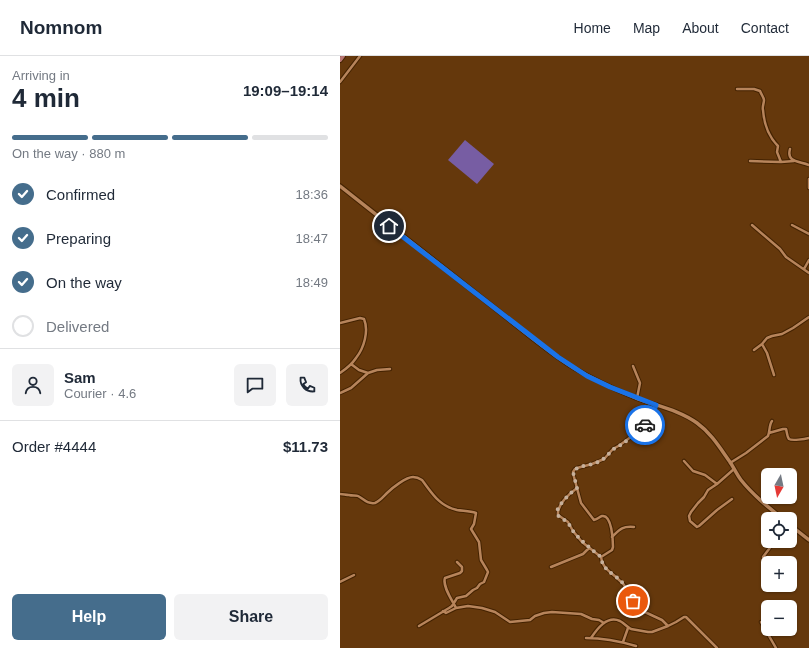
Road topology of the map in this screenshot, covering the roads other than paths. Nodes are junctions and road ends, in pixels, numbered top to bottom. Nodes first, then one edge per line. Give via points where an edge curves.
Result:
1 (343, 56) edge
2 (360, 56) edge
3 (340, 60) edge
4 (340, 82) edge
5 (737, 90) dead end
6 (790, 149) dead end
7 (750, 160) dead end
8 (794, 161) junction
9 (781, 162) junction
10 (809, 165) edge
11 (809, 179) edge
12 (340, 186) edge
13 (809, 188) edge
14 (752, 225) dead end
15 (792, 225) dead end
16 (809, 234) edge
17 (809, 260) edge
18 (804, 269) junction
19 (809, 273) edge
20 (809, 317) edge
21 (340, 323) edge
22 (762, 344) junction
23 (754, 350) dead end
24 (350, 364) junction
25 (634, 366) dead end
26 (390, 369) dead end
27 (340, 373) edge
28 (368, 373) junction
29 (774, 375) dead end
30 (340, 393) edge
31 (637, 398) junction
32 (656, 405) junction
33 (772, 421) dead end
34 (769, 433) junction
35 (809, 438) edge
36 (684, 462) dead end
37 (730, 463) junction
38 (734, 469) junction
39 (717, 484) junction
40 (577, 488) junction
41 (340, 494) edge
42 (732, 499) dead end
43 (775, 512) edge
44 (634, 527) dead end
45 (797, 531) edge
46 (612, 537) junction
47 (809, 540) edge
48 (590, 548) junction
49 (601, 557) junction
50 (457, 562) dead end
51 (551, 567) dead end
52 (354, 575) dead end
53 (340, 582) edge
54 (454, 603) junction
55 (456, 608) junction
56 (443, 611) junction
57 (604, 622) junction
58 (419, 626) dead end
59 (668, 626) junction
60 (628, 628) junction
61 (769, 636) edge
62 (586, 638) dead end
63 (591, 638) junction
64 (623, 642) junction
65 (636, 646) dead end
66 (717, 648) edge
67 (776, 648) edge

1 - 3 main road
2 - 4 street
5 - 9 street via 760,91 764,100 762,106 767,130 778,146 777,152
6 - 8 street via 789,156
7 - 9 street
8 - 9 street
8 - 10 street
11 - 13 street
12 - 31 main road via 558,357 587,376
14 - 18 street via 786,257
15 - 16 street
17 - 18 street
18 - 19 street
20 - 22 street via 782,334 767,338
21 - 24 street via 360,318 366,323 366,335 361,348
22 - 23 street
22 - 29 street
24 - 27 street
24 - 28 street
25 - 31 street via 640,383
26 - 28 street
28 - 30 street via 351,388
31 - 32 main road
32 - 37 main road via 696,422 712,437
32 - 40 street via 642,428 613,449 604,459 575,469 573,472
33 - 34 street
34 - 35 street via 784,428 789,439
34 - 37 street
36 - 39 street via 693,471 705,475
37 - 38 main road
38 - 39 street
38 - 43 main road via 752,493
39 - 42 street via 708,490 691,512 690,521 699,526
40 - 46 street via 580,503 594,520 606,517
40 - 48 street via 559,506 557,512
41 - 54 street via 357,495 371,503 376,502 409,478 418,477 446,506 476,513 471,529 479,542 481,560 488,572 484,582 466,596 457,598
44 - 46 street via 627,526
45 - 47 main road
46 - 49 street via 612,550
48 - 49 street
48 - 51 street via 583,554
49 - 59 street via 604,566 619,579 631,595 634,607 662,620
50 - 54 street via 462,571 445,578 444,581 444,586
52 - 53 street
54 - 55 street
54 - 56 street
55 - 56 street via 446,613
55 - 57 street via 468,606 488,609 510,622 530,620 535,616 552,612 580,614
56 - 58 street
57 - 60 street via 619,620
57 - 63 street
59 - 60 street via 650,632
59 - 66 street via 686,617
60 - 64 street
61 - 67 street
62 - 63 street
63 - 64 street
64 - 65 street

